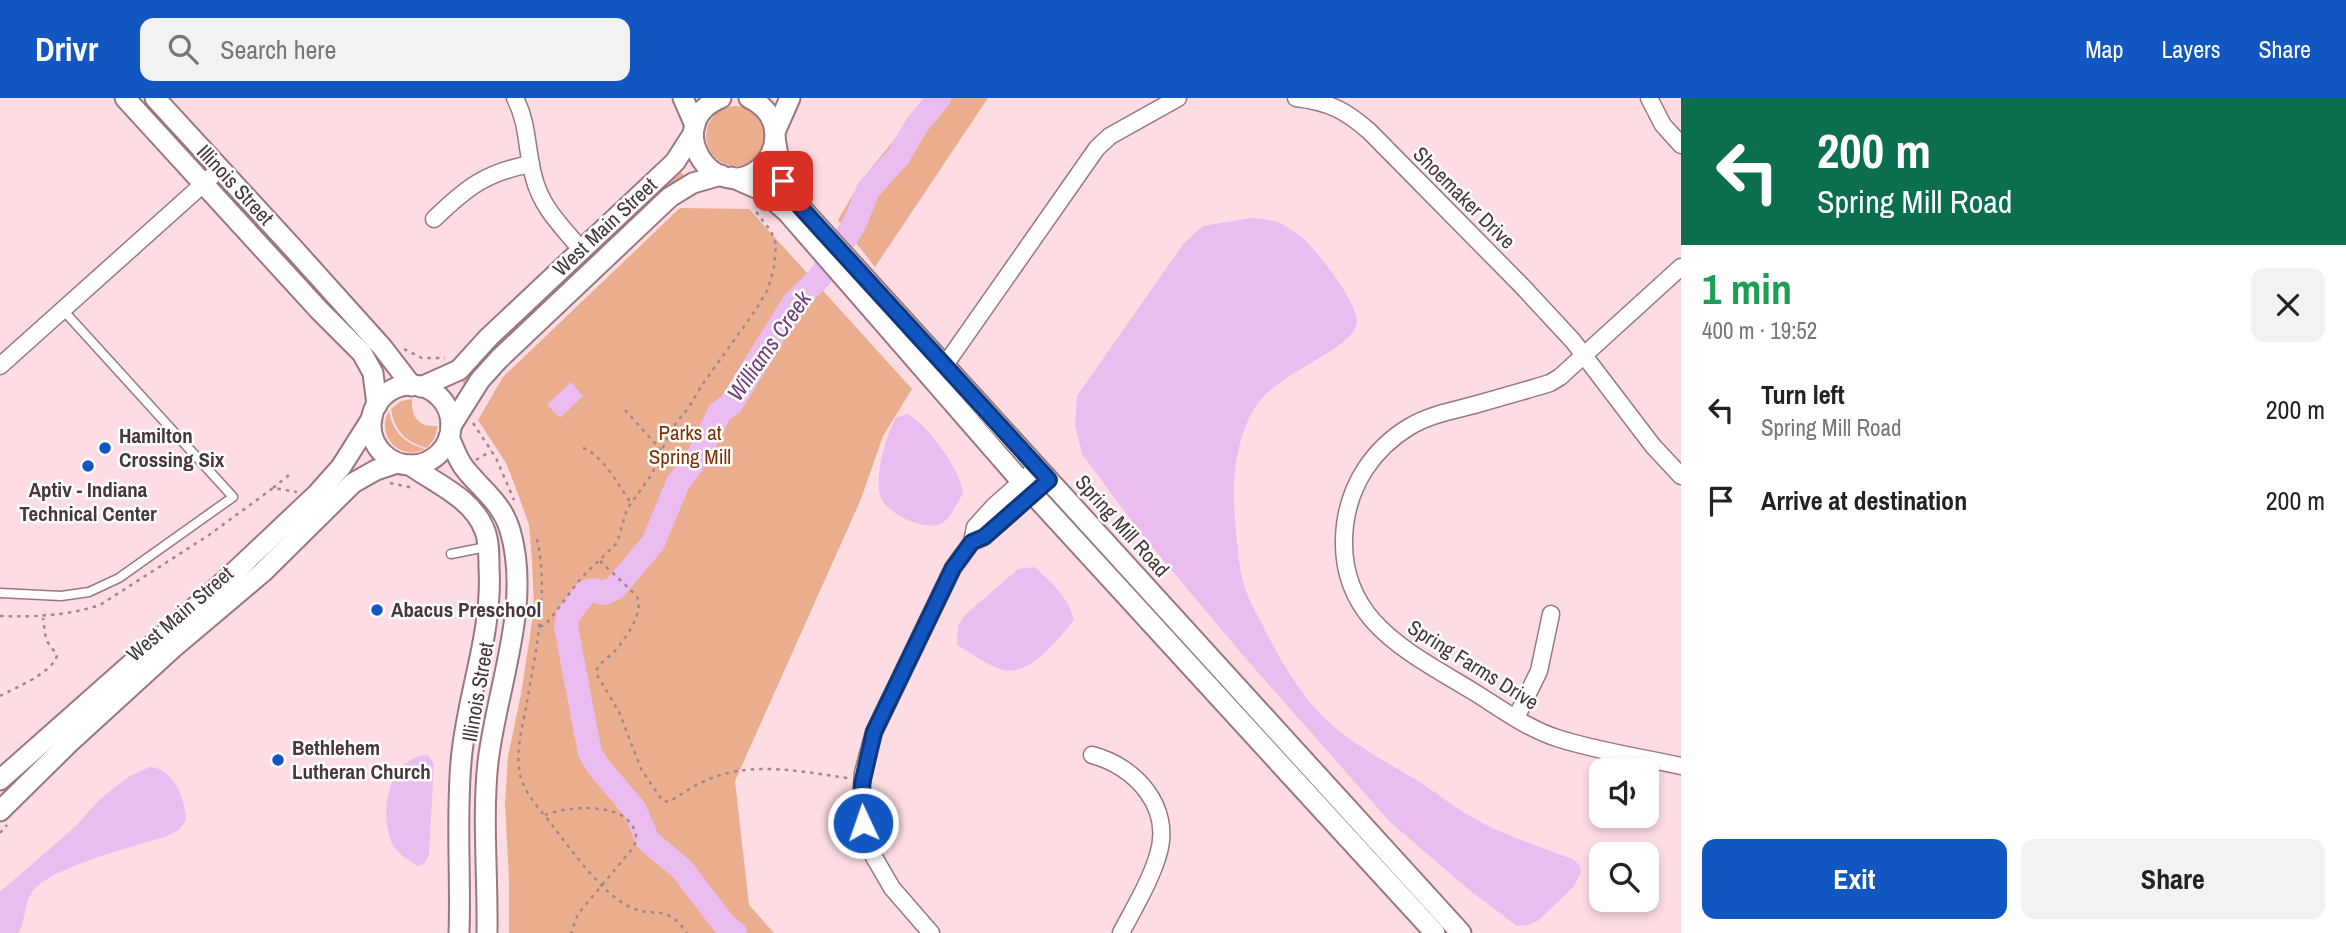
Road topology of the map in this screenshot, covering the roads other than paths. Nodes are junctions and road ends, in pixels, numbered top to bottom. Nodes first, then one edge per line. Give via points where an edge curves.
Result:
1 (125, 98) edge
2 (155, 98) edge
3 (515, 98) edge
4 (683, 98) edge
5 (721, 98) edge
6 (749, 98) edge
7 (790, 98) edge
8 (1178, 98) edge
9 (1296, 98) edge
10 (1649, 98) edge
11 (694, 130) junction
12 (775, 135) junction
13 (1681, 145) edge
14 (531, 164) junction
15 (220, 169) junction
16 (726, 176) junction
17 (203, 184) junction
18 (434, 219) dead end
19 (817, 236) junction
20 (582, 251) junction
21 (1681, 267) edge
22 (854, 278) junction
23 (63, 310) junction
24 (1584, 355) junction
25 (944, 365) junction
26 (0, 366) edge
27 (933, 383) junction
28 (417, 386) junction
29 (374, 412) junction
30 (450, 431) junction
31 (403, 464) junction
32 (1043, 473) junction
33 (1681, 476) edge
34 (1027, 488) junction
35 (488, 546) junction
36 (452, 554) dead end
37 (0, 593) edge
38 (1551, 614) dead end
39 (1516, 718) junction
40 (1092, 755) dead end
41 (1681, 766) edge
42 (0, 780) edge
43 (0, 811) edge
44 (459, 933) edge
45 (486, 933) edge
46 (931, 933) edge
47 (1121, 933) edge
48 (1434, 933) edge
49 (1461, 933) edge

1 - 17 street, Illinois Street
2 - 15 street, Illinois Street
3 - 14 street
4 - 11 street
5 - 11 street, West Main Street via 703,110
6 - 12 street, Spring Mill Road via 768,113
7 - 12 street
8 - 25 street via 1121,129 1097,148
9 - 24 street, Shoemaker Drive via 1333,105 1361,124
10 - 13 street via 1663,125
11 - 16 street, Spring Mill Road via 695,149 703,163
11 - 20 street, West Main Street via 675,162
12 - 16 street, West Main Street via 762,167 743,177
12 - 19 street, Spring Mill Road via 785,186
14 - 18 street via 492,174 472,185
14 - 20 street via 552,217
15 - 17 street
15 - 28 street, Illinois Street
16 - 19 street, Spring Mill Road via 768,194
16 - 30 street, West Main Street via 693,183 670,197 499,359 480,380
17 - 23 street
17 - 29 street, Illinois Street via 362,353 373,373
19 - 22 street, Spring Mill Road
20 - 28 street, West Main Street via 459,370
21 - 24 street, Spring Farms Drive
22 - 25 street, Spring Mill Road
22 - 27 street, Spring Mill Road
23 - 26 street
23 - 37 lane via 233,497 119,578 89,592 61,596
24 - 33 street, Shoemaker Drive
24 - 39 street, Spring Farms Drive via 1550,383 1427,418 1408,428 1374,456 1360,475 1347,510 1344,544 1348,575 1370,619 1407,652
25 - 27 street
25 - 32 street, Spring Mill Road
27 - 34 street, Spring Mill Road
28 - 29 street via 392,391
28 - 30 street via 443,401
29 - 31 street via 373,437 378,447
29 - 42 street, West Main Street via 341,467 317,494
30 - 31 street via 446,446 435,457
30 - 45 street, Illinois Street via 464,468 502,511 517,569 511,639 488,760
31 - 35 street, Illinois Street via 473,511
31 - 43 street, West Main Street via 376,470 354,483
32 - 34 street
32 - 49 street, Spring Mill Road
34 - 46 street via 975,527 972,542 953,568 874,732 862,784 863,823 874,857 892,888
34 - 48 street, Spring Mill Road
35 - 36 lane
35 - 44 street, Illinois Street via 489,610 461,760
38 - 39 street via 1539,671
39 - 41 street, Spring Farms Drive via 1556,738
40 - 47 street via 1105,758 1141,782 1160,825 1159,853

